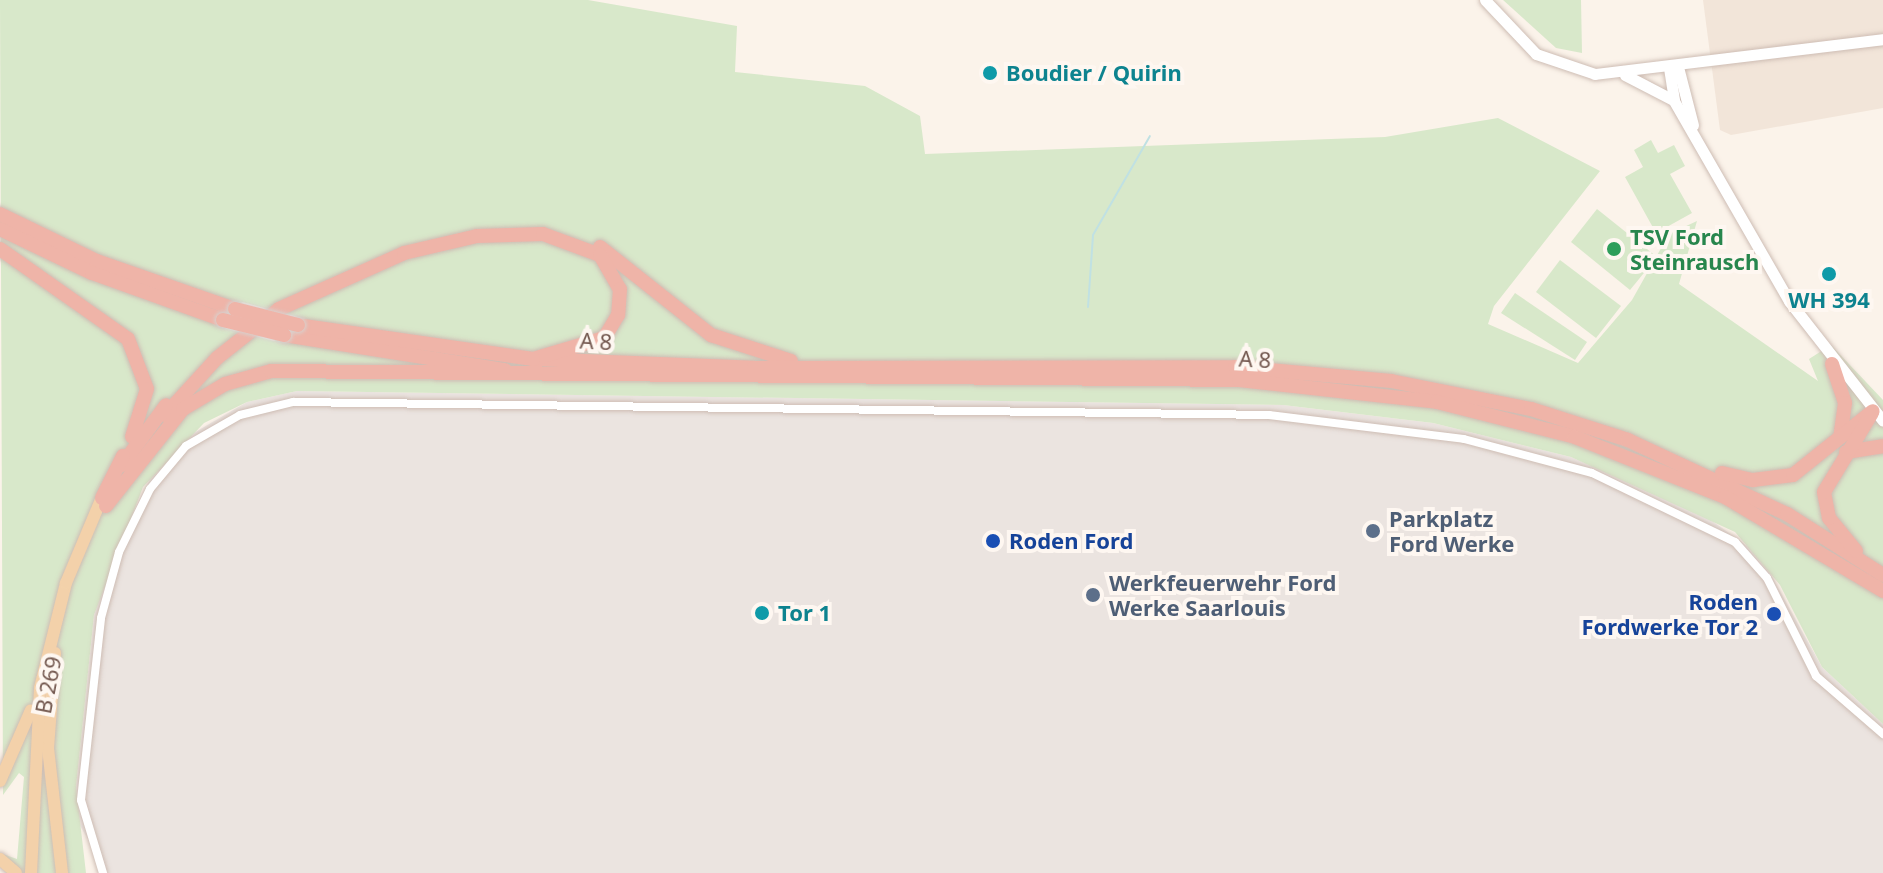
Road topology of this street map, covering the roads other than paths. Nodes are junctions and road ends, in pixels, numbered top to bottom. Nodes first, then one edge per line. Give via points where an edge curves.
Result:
1 (1485, 0) edge
2 (1883, 39) edge
3 (1673, 68) junction
4 (1621, 73) junction
5 (1674, 101) junction
6 (1693, 125) junction
7 (0, 214) edge
8 (0, 229) edge
9 (0, 249) edge
10 (533, 359) junction
11 (1832, 364) junction
12 (827, 367) junction
13 (547, 373) junction
14 (1878, 416) edge
15 (1883, 446) edge
16 (1841, 447) junction
17 (1677, 460) junction
18 (103, 504) junction
19 (1883, 575) edge
20 (1883, 591) edge
21 (54, 641) junction
22 (1883, 734) edge
23 (0, 781) edge
24 (0, 859) edge
25 (16, 873) edge
26 (33, 873) edge
27 (62, 873) edge
28 (103, 873) edge

1 - 4 street via 1511,35 1543,58 1581,71
2 - 3 street
3 - 4 street
3 - 5 street
3 - 6 street
4 - 5 street
5 - 6 street
6 - 11 street
7 - 10 highway, A 8, bridge via 124,272 235,309 298,325
8 - 13 highway, A 8, bridge via 105,279 223,320 284,335
9 - 18 highway via 113,324 138,354 146,405
10 - 12 highway, A 8 / A 8
10 - 18 highway via 594,346 618,315 616,277 586,246 543,234 500,234 374,263 279,309 217,358 143,444
11 - 14 street
11 - 16 highway via 1845,403
12 - 17 highway, A 8 / A 8 via 1295,370 1473,395
12 - 18 highway via 711,335 610,252 569,232 521,225 477,230 338,271 248,324 173,396
13 - 18 highway via 481,378 294,370 249,376 202,396 166,424
13 - 20 highway, A 8 / A 8 via 1239,380 1437,402 1575,437 1673,473 1779,526
14 - 16 highway
15 - 16 highway
16 - 17 highway via 1773,479 1735,477
16 - 19 highway via 1827,479 1825,505 1838,533
17 - 19 highway, A 8 via 1787,514
18 - 21 main road, B 269 / B 269
21 - 23 main road via 21,742
21 - 26 main road, B 269 / B 269 via 38,754
21 - 27 main road via 48,748
22 - 28 street via 1816,676 1762,571 1735,542 1592,473 1464,439 1269,415 293,402 240,415 186,446 156,479 119,552 101,618 81,800
24 - 25 main road

